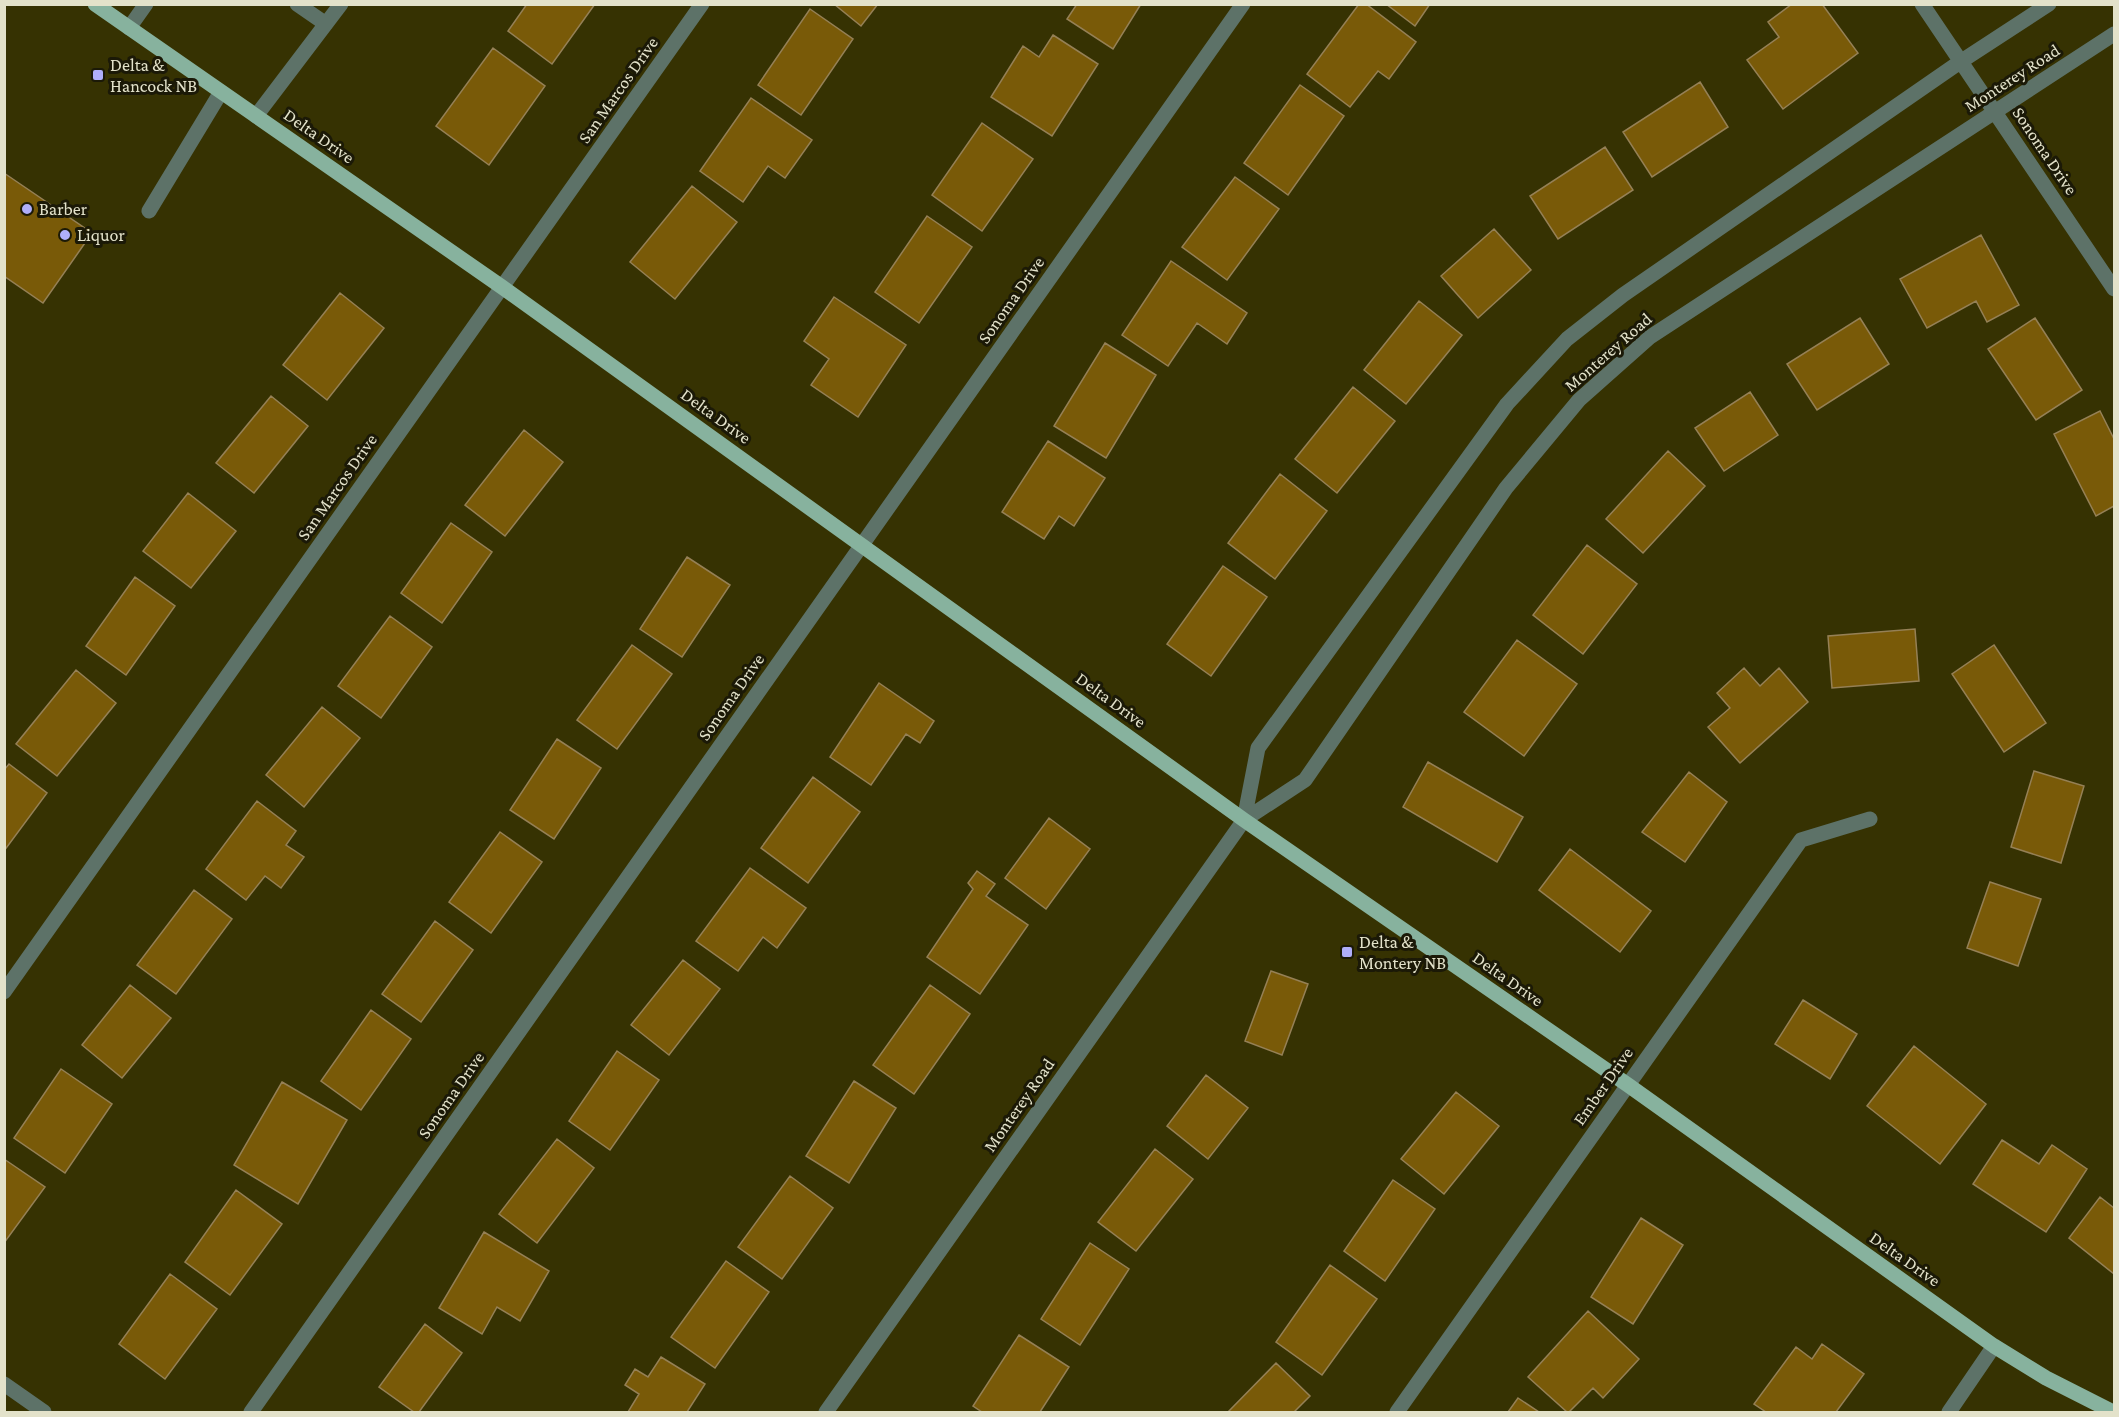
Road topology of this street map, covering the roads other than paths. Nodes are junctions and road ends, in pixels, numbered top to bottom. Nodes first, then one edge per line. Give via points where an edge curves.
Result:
1 (95, 4) edge
2 (146, 4) edge
3 (297, 4) edge
4 (341, 4) edge
5 (702, 4) edge
6 (1243, 4) edge
7 (1922, 4) edge
8 (2049, 4) edge
9 (326, 24) junction
10 (129, 28) junction
11 (2115, 34) edge
12 (1960, 62) junction
13 (221, 93) junction
14 (1995, 112) junction
15 (256, 116) junction
16 (149, 211) dead end
17 (502, 287) junction
18 (2115, 289) edge
19 (862, 544) junction
20 (1870, 819) dead end
21 (1244, 820) junction
22 (4, 992) edge
23 (1628, 1085) junction
24 (1994, 1346) junction
25 (4, 1384) edge
26 (45, 1413) edge
27 (251, 1413) edge
28 (826, 1413) edge
29 (1397, 1413) edge
30 (1949, 1413) edge
31 (2113, 1413) edge

1 - 10 main road, Delta Drive
2 - 10 street
3 - 9 street
4 - 9 street
5 - 17 street, San Marcos Drive
6 - 19 street, Sonoma Drive
7 - 12 street, Sonoma Drive
8 - 12 street, Monterey Road
9 - 15 street
10 - 13 main road, Delta Drive
11 - 14 street, Monterey Road
12 - 14 street, Sonoma Drive
12 - 21 street, Monterey Road via 1623,295 1567,339 1507,404 1258,748
13 - 15 main road, Delta Drive
13 - 16 street
14 - 18 street, Sonoma Drive
14 - 21 street, Monterey Road via 1650,337 1579,400 1506,488 1305,780
15 - 17 main road, Delta Drive
17 - 19 main road, Delta Drive
17 - 22 street, San Marcos Drive
19 - 21 main road, Delta Drive
19 - 27 street, Sonoma Drive
20 - 23 street, Ember Drive via 1801,840
21 - 23 main road, Delta Drive
21 - 28 street, Monterey Road
23 - 24 main road, Delta Drive
23 - 29 street, Ember Drive
24 - 30 street
24 - 31 main road, Delta Drive
25 - 26 street

